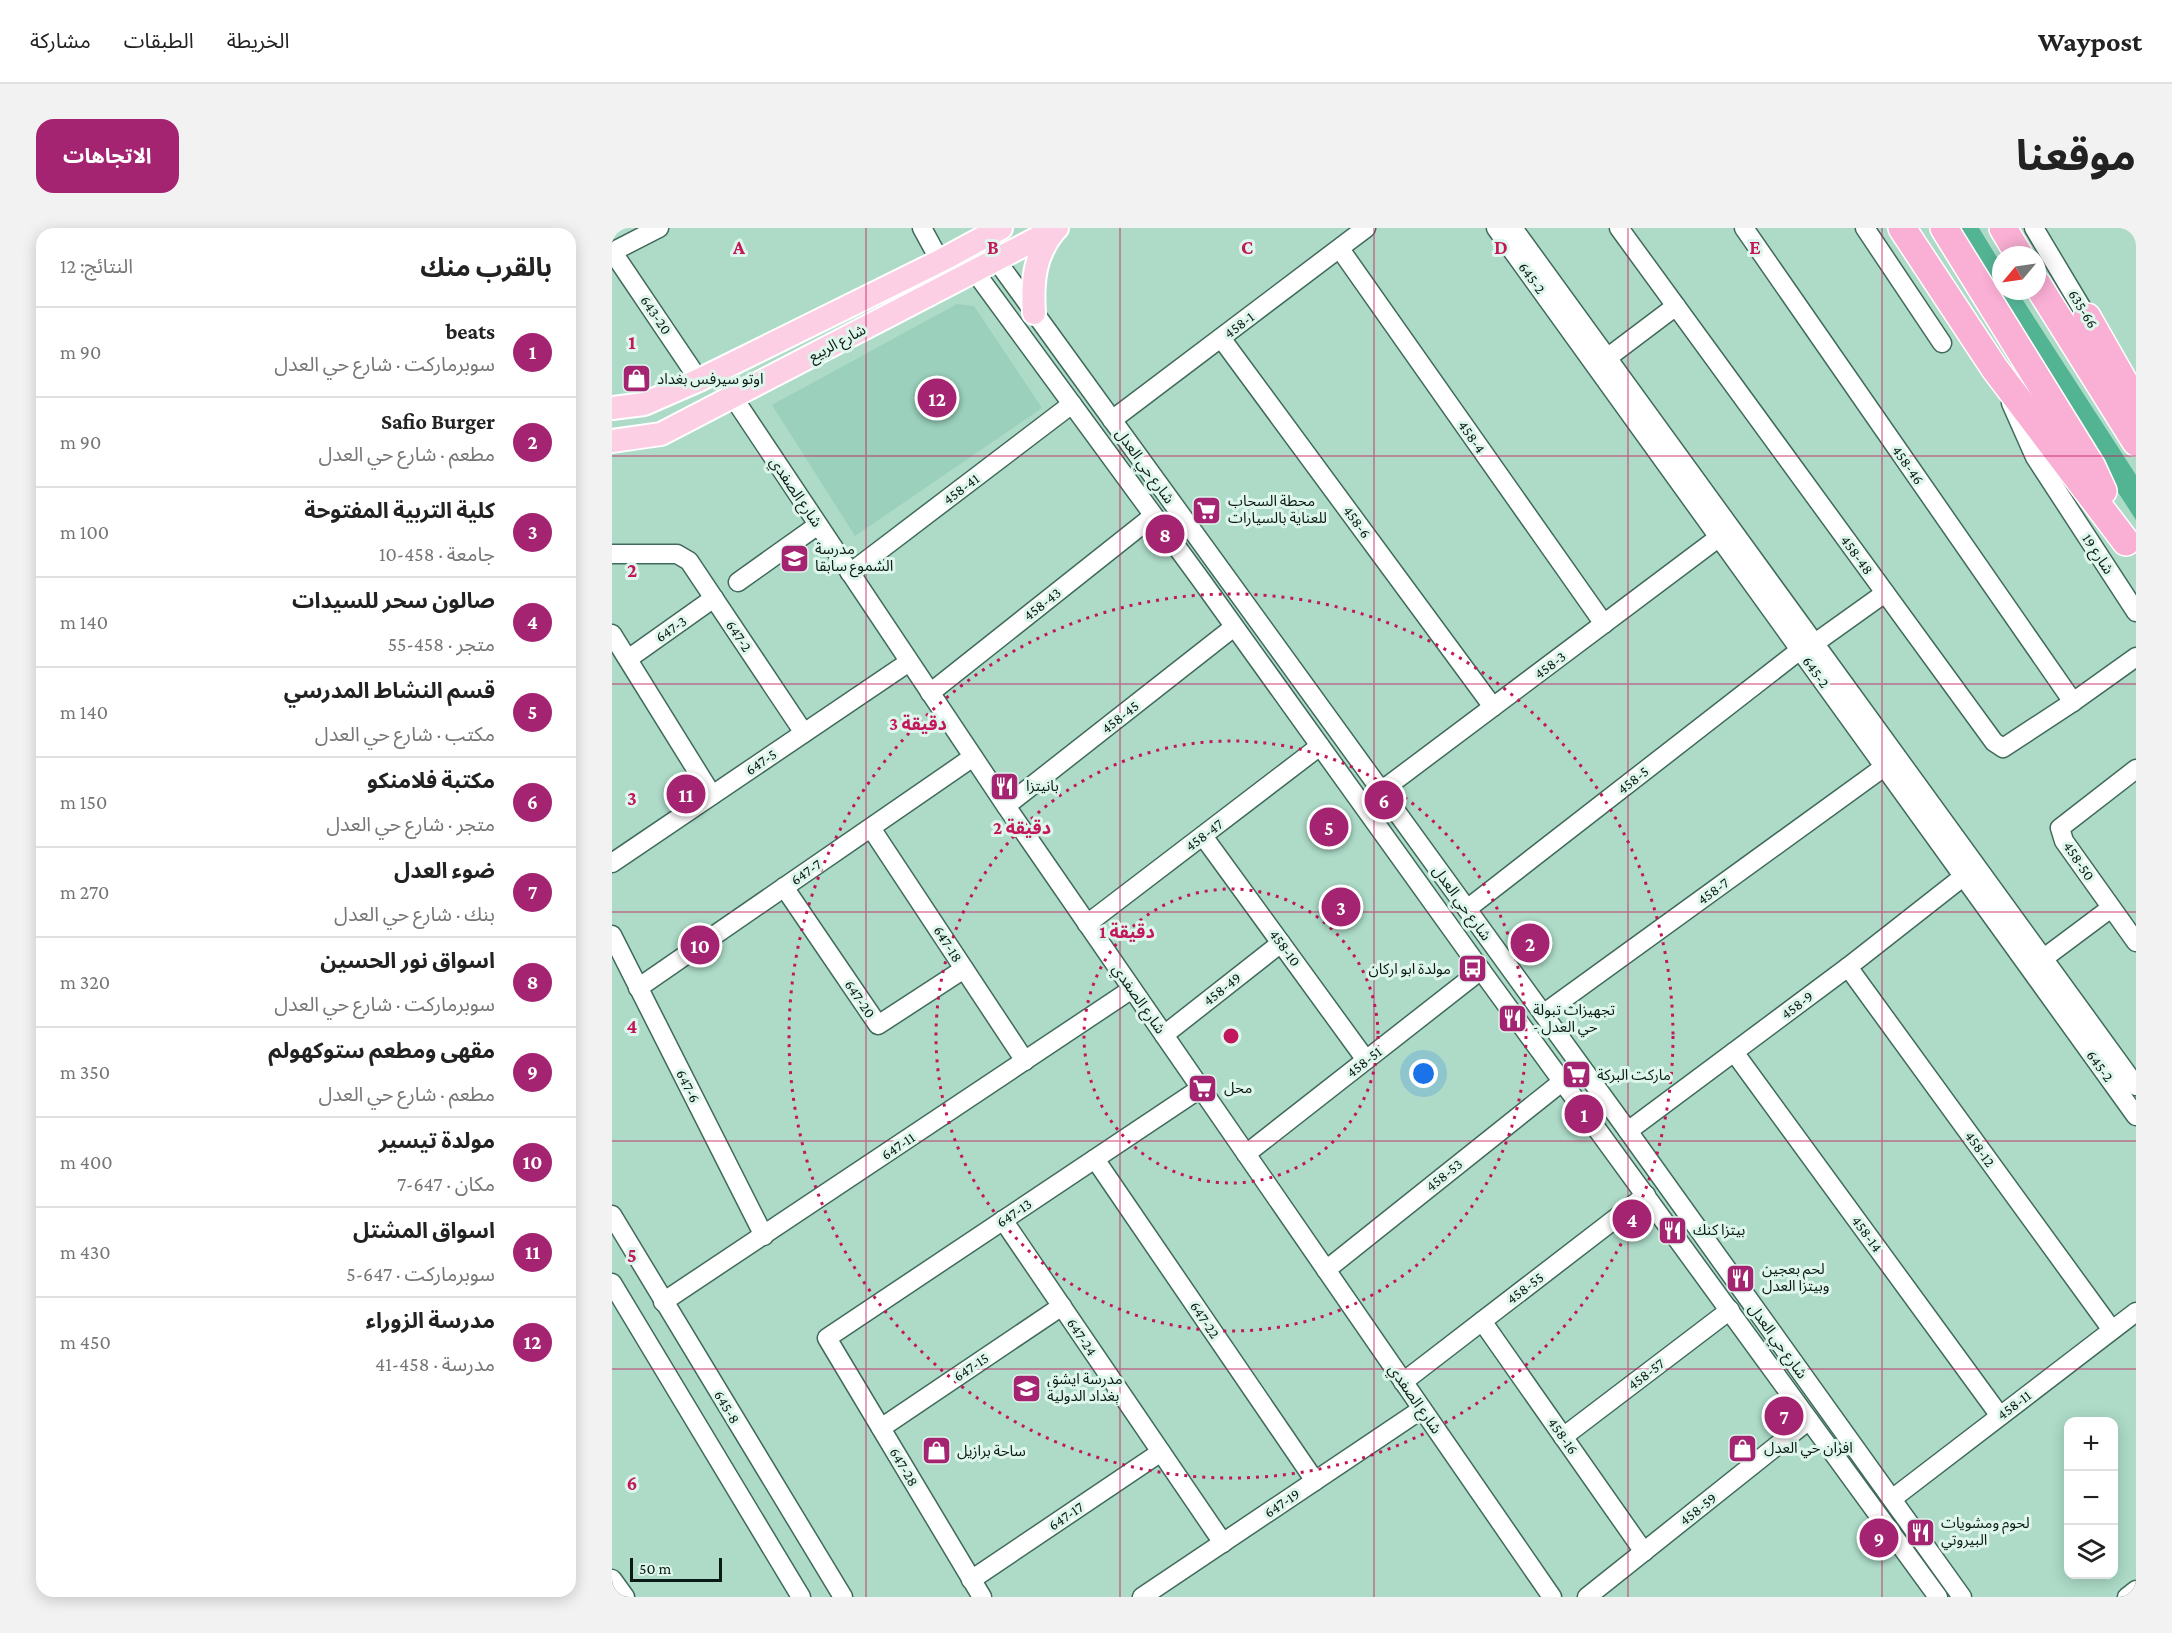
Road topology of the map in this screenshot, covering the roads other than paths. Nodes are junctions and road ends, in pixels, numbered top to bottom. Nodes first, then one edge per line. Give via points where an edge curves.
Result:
1 (659, 228) edge
2 (922, 228) edge
3 (1001, 228) edge
4 (1056, 228) edge
5 (1366, 228) edge
6 (1496, 228) edge
7 (1513, 228) edge
8 (1619, 228) edge
9 (1744, 228) edge
10 (1866, 228) edge
11 (1902, 228) edge
12 (1944, 228) edge
13 (2003, 228) edge
14 (2034, 228) edge
15 (981, 239) junction
16 (2014, 246) edge
17 (1340, 249) junction
18 (612, 252) edge
19 (949, 256) junction
20 (996, 260) junction
21 (975, 271) junction
22 (2046, 298) edge
23 (1676, 306) junction
24 (1034, 313) junction
25 (2087, 317) junction
26 (1221, 338) junction
27 (1942, 343) dead end
28 (1607, 358) junction
29 (1995, 369) junction
30 (699, 380) junction
31 (2136, 387) edge
32 (733, 397) junction
33 (1099, 403) junction
34 (2136, 403) edge
35 (612, 408) edge
36 (1077, 411) junction
37 (1112, 420) junction
38 (612, 441) edge
39 (2136, 442) edge
40 (1153, 516) junction
41 (818, 525) junction
42 (1718, 538) junction
43 (2131, 549) edge
44 (612, 554) edge
45 (1219, 567) junction
46 (850, 573) junction
47 (1201, 580) junction
48 (738, 582) dead end
49 (1885, 593) junction
50 (714, 598) junction
51 (2136, 612) edge
52 (1604, 624) junction
53 (1234, 627) junction
54 (612, 634) edge
55 (1807, 647) junction
56 (2136, 657) edge
57 (628, 659) junction
58 (909, 662) junction
59 (930, 693) junction
60 (2073, 702) junction
61 (1494, 707) junction
62 (804, 733) junction
63 (1320, 746) junction
64 (973, 757) junction
65 (1884, 767) junction
66 (2133, 779) edge
67 (1381, 791) junction
68 (712, 795) junction
69 (1006, 807) junction
70 (1934, 821) junction
71 (871, 828) junction
72 (1203, 836) junction
73 (612, 862) edge
74 (1964, 876) junction
75 (784, 887) junction
76 (2111, 908) junction
77 (1467, 909) junction
78 (1087, 924) junction
79 (612, 935) edge
80 (2136, 942) edge
81 (1281, 943) junction
82 (2044, 958) junction
83 (1848, 967) junction
84 (964, 969) junction
85 (1481, 970) junction
86 (639, 988) junction
87 (1132, 989) junction
88 (1543, 1014) junction
89 (1164, 1035) junction
90 (1734, 1052) junction
91 (1366, 1060) junction
92 (1025, 1061) junction
93 (2124, 1079) edge
94 (1563, 1081) junction
95 (1201, 1088) junction
96 (2136, 1116) edge
97 (1628, 1131) junction
98 (1246, 1154) junction
99 (1095, 1159) junction
100 (1646, 1195) junction
101 (612, 1215) edge
102 (1003, 1220) junction
103 (764, 1236) junction
104 (1713, 1251) junction
105 (1697, 1264) junction
106 (1326, 1270) junction
107 (612, 1283) edge
108 (663, 1302) junction
109 (1062, 1306) junction
110 (1730, 1310) junction
111 (2136, 1311) edge
112 (1482, 1321) junction
113 (2112, 1330) junction
114 (827, 1338) joint
115 (1403, 1382) junction
116 (1422, 1409) junction
117 (2000, 1416) junction
118 (1809, 1420) junction
119 (881, 1428) junction
120 (1563, 1437) junction
121 (1161, 1452) junction
122 (1315, 1481) junction
123 (1892, 1499) junction
124 (1223, 1543) junction
125 (1644, 1552) junction
126 (612, 1579) edge
127 (971, 1580) junction
128 (625, 1597) edge
129 (801, 1597) edge
130 (843, 1597) edge
131 (982, 1597) edge
132 (1142, 1597) edge
133 (1552, 1597) edge
134 (1587, 1597) edge
135 (1938, 1597) edge
136 (1962, 1597) edge

1 - 18 street
2 - 19 street, شارع حي العدل
3 - 15 main road, شارع الربيع
4 - 20 main road, شارع الربيع
4 - 24 main road via 1044,243 1037,262
5 - 17 street, 458-1
6 - 42 street, 645-2
7 - 28 street, 645-2
8 - 23 street, 458-48
9 - 60 street, 458-46
10 - 27 street
11 - 29 highway
12 - 43 highway via 2092,467
13 - 16 highway
14 - 25 street, 635-66
15 - 19 main road, شارع الربيع
15 - 20 street, شارع حي العدل
17 - 26 street, 458-1
17 - 52 street, 458-4
18 - 30 street, 643-20
19 - 21 street, شارع حي العدل
19 - 30 main road, شارع الربيع
20 - 21 main road, شارع الربيع
20 - 24 street, شارع حي العدل
21 - 32 main road, شارع الربيع
21 - 36 street, شارع حي العدل
22 - 39 highway
23 - 28 street
23 - 49 street, 458-48
24 - 33 street, شارع حي العدل
25 - 31 street, 635-66
25 - 34 highway
26 - 37 street, 458-1
26 - 61 street, 458-6
28 - 55 street, 645-2
29 - 43 highway
29 - 51 street, شارع 19 via 2035,457
30 - 35 main road, شارع الربيع via 644,404
32 - 38 main road, شارع الربيع via 661,434
32 - 41 street, شارع الصفدي
33 - 36 street, 458-41
33 - 37 street, شارع حي العدل
36 - 40 street, شارع حي العدل
36 - 46 street, 458-41
37 - 45 street, شارع حي العدل
40 - 47 street, شارع حي العدل
40 - 59 street, 458-43
41 - 46 street, شارع الصفدي
41 - 48 street
42 - 52 street, 458-3
42 - 55 street, 645-2
44 - 50 street, 647-2 via 677,554 689,561
45 - 47 street
45 - 67 street, شارع حي العدل
46 - 58 street, شارع الصفدي
47 - 53 street, شارع حي العدل
49 - 55 street, 458-5
49 - 60 street, 458-48 via 1994,742 2003,748
50 - 57 street, 647-3
50 - 62 street, 647-2
52 - 61 street, 458-3
53 - 63 street, شارع حي العدل
53 - 69 street, 458-45
54 - 57 street
55 - 65 street, 645-2
55 - 70 street, 645-2
55 - 77 street, 458-5
56 - 60 street, 458-48
57 - 68 street
58 - 59 street, شارع الصفدي
58 - 62 street, 647-5
59 - 64 street, شارع الصفدي
61 - 67 street, 458-3
62 - 68 street, 647-5
63 - 72 street, 458-47
63 - 85 street, شارع حي العدل
64 - 69 street, شارع الصفدي
64 - 71 street, 647-7
65 - 70 street, 645-2
65 - 88 street, 458-7
66 - 76 street, 458-50 via 2060,828 2064,841
67 - 77 street, شارع حي العدل
68 - 73 street, 647-5
69 - 78 street, شارع الصفدي
70 - 74 street, 645-2
70 - 82 street, 645-2
71 - 75 street, 647-7
71 - 84 street, 647-18
72 - 78 street, 458-47
72 - 81 street, 458-10
74 - 83 street, 458-9
74 - 93 street, 645-2
75 - 84 street, 647-20 via 878,1025
75 - 86 street, 647-7
76 - 80 street, 458-50
76 - 82 street
77 - 88 street, شارع حي العدل
78 - 87 street, شارع الصفدي
79 - 86 street, 647-6
81 - 89 street, 458-49
81 - 91 street, 458-10
82 - 93 street, 645-2
83 - 90 street, 458-9
83 - 113 street, 458-12
84 - 92 street, 647-18
85 - 91 street, 458-51
85 - 94 street, شارع حي العدل
86 - 103 street, 647-6
87 - 89 street, شارع الصفدي
87 - 92 street, 647-11
88 - 97 street, شارع حي العدل
89 - 95 street, شارع الصفدي
90 - 97 street, 458-9
90 - 117 street, 458-14
91 - 98 street, 458-51
92 - 103 street, 647-11
93 - 96 street, 645-2
94 - 100 street, شارع حي العدل
94 - 106 street, 458-53
95 - 98 street, شارع الصفدي
95 - 99 street, 647-13
97 - 104 street, شارع حي العدل
98 - 106 street, شارع الصفدي
99 - 102 street, 647-13
99 - 122 street, 647-22
100 - 105 street, شارع حي العدل
100 - 112 street, 458-55
101 - 108 street, 645-8
102 - 109 street, 647-24
102 - 114 street, 647-13
103 - 108 street, 647-11
104 - 105 street
104 - 123 street, شارع حي العدل
105 - 110 street, شارع حي العدل
106 - 115 street, شارع الصفدي
107 - 129 street
108 - 130 street, 645-8
109 - 119 street, 647-15
109 - 121 street, 647-24
110 - 118 street, شارع حي العدل
110 - 120 street, 458-57
111 - 113 street, 458-11
112 - 115 street, 458-55
112 - 120 street, 458-16
113 - 117 street, 458-11
114 - 119 street, 647-28
115 - 116 street, شارع الصفدي
116 - 122 street, 647-19
116 - 133 street, شارع الصفدي
117 - 123 street, 458-11
118 - 125 street, 458-59
118 - 135 street, شارع حي العدل
119 - 127 street, 647-28
120 - 125 street, 458-16
121 - 124 street, 647-24
121 - 127 street, 647-17
122 - 124 street, 647-19
123 - 136 street, شارع حي العدل
124 - 132 street, 647-19
125 - 134 street, 458-59
126 - 128 street
127 - 131 street, 647-28

